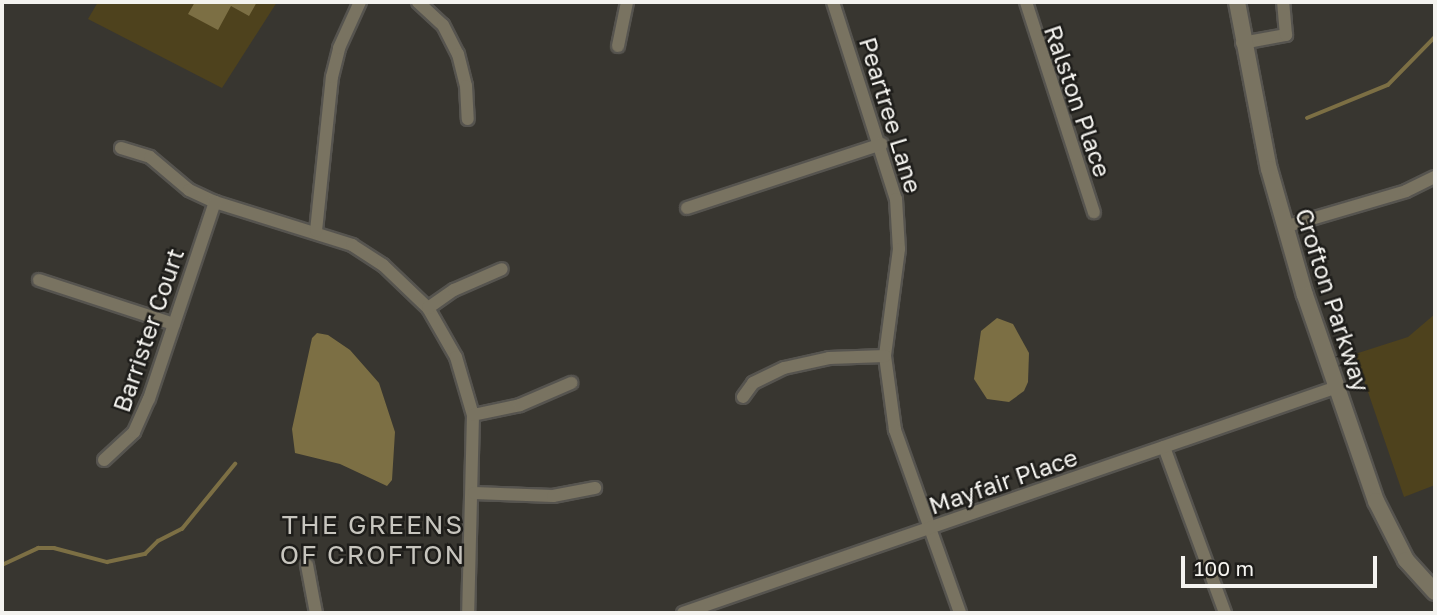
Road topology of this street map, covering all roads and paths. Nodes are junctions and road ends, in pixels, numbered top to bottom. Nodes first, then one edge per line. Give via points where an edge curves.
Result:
1 (360, 2) edge
2 (418, 2) edge
3 (627, 2) edge
4 (833, 2) edge
5 (1026, 2) edge
6 (1237, 2) edge
7 (1283, 2) edge
8 (1242, 43) junction
9 (618, 46) dead end
10 (468, 119) dead end
11 (882, 144) junction
12 (121, 148) dead end
13 (1435, 177) edge
14 (215, 202) junction
15 (687, 208) dead end
16 (1094, 212) dead end
17 (1284, 227) junction
18 (316, 231) junction
19 (502, 269) dead end
20 (39, 280) dead end
21 (428, 308) junction
22 (174, 324) junction
23 (885, 356) junction
24 (570, 383) dead end
25 (1337, 387) junction
26 (743, 397) dead end
27 (473, 415) junction
28 (1164, 447) junction
29 (104, 460) dead end
30 (595, 488) dead end
31 (474, 493) junction
32 (928, 529) junction
33 (307, 565) dead end
34 (1435, 592) edge
35 (316, 613) edge
36 (468, 613) edge
37 (683, 613) edge
38 (960, 613) edge
39 (1225, 613) edge

1 - 18 street via 339,48 332,77
2 - 10 street via 443,25 458,54
3 - 9 street
4 - 11 street, Peartree Lane
5 - 16 street, Ralston Place
6 - 8 street, Crofton Parkway
7 - 8 street via 1286,34
8 - 17 street, Crofton Parkway
11 - 15 street
11 - 23 street, Peartree Lane via 899,225
12 - 14 street via 150,157 189,190
13 - 17 street via 1406,191
14 - 18 street
14 - 22 street, Barrister Court
17 - 25 street, Crofton Parkway
18 - 21 street via 352,245 383,265
19 - 21 street via 454,290
20 - 22 street
21 - 27 street via 456,357
22 - 29 street, Barrister Court via 134,432
23 - 26 street via 829,358 784,368 753,383
23 - 32 street, Peartree Lane via 895,430
24 - 27 street via 520,405
25 - 28 street, Mayfair Place
25 - 34 street, Crofton Parkway via 1391,536
27 - 31 street
28 - 32 street, Mayfair Place
28 - 39 street
30 - 31 street via 553,496
31 - 36 street
32 - 37 street, Mayfair Place
32 - 38 street, Peartree Lane
33 - 35 street

